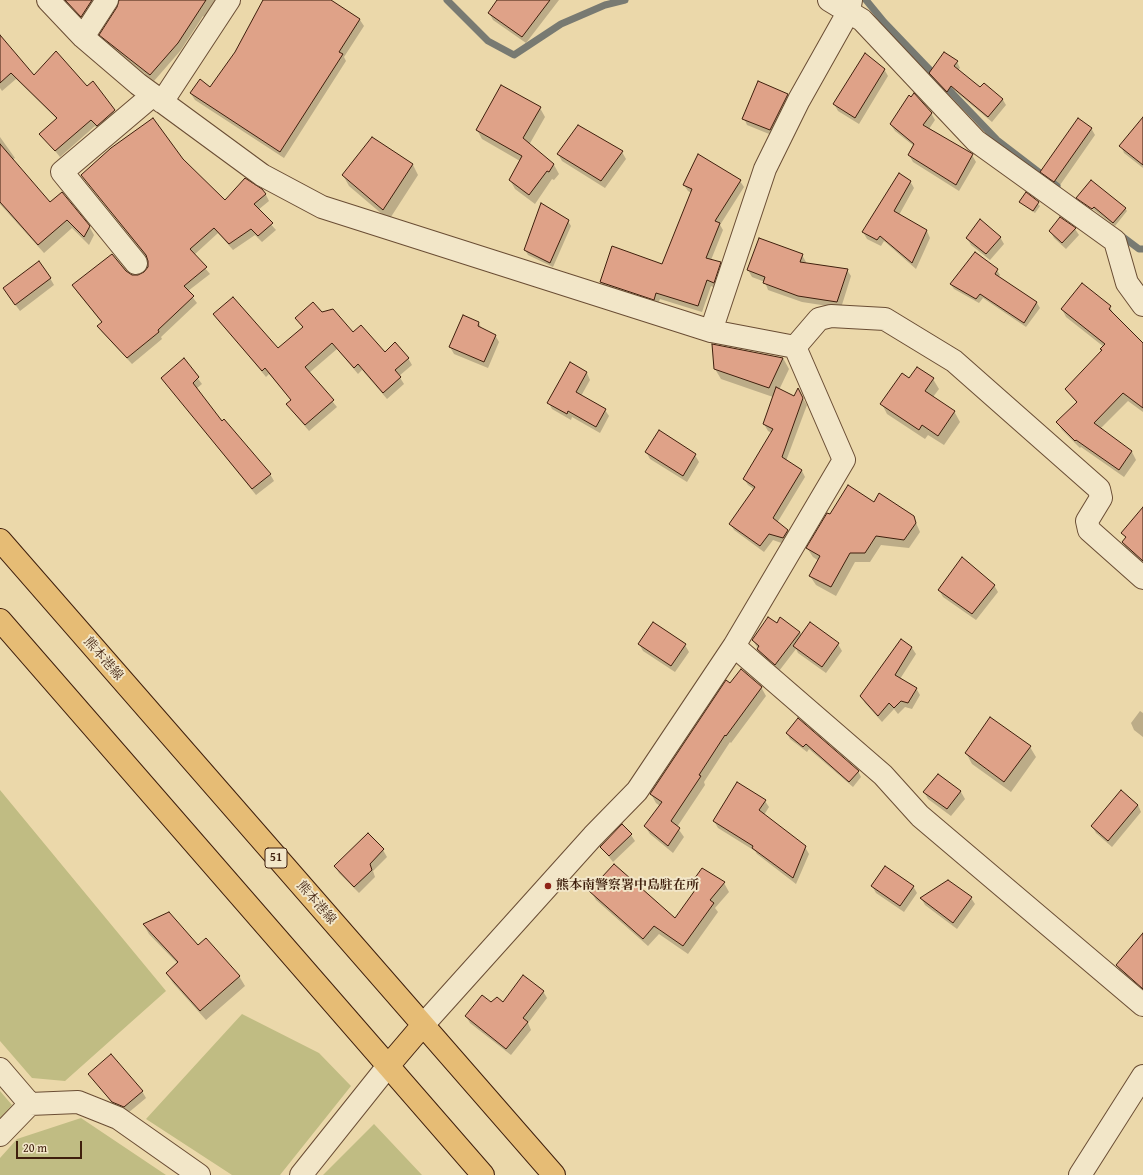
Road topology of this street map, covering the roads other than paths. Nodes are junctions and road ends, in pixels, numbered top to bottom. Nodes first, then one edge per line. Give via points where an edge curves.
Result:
1 (48, 0) edge
2 (107, 0) edge
3 (229, 0) edge
4 (829, 0) edge
5 (850, 6) edge
6 (83, 37) junction
7 (158, 98) junction
8 (136, 263) dead end
9 (1143, 305) edge
10 (711, 331) junction
11 (795, 347) junction
12 (0, 540) edge
13 (1143, 578) edge
14 (0, 620) edge
15 (734, 646) junction
16 (1143, 1005) edge
17 (423, 1025) junction
18 (388, 1066) junction
19 (0, 1069) edge
20 (1143, 1076) edge
21 (30, 1104) junction
22 (0, 1136) edge
23 (199, 1175) edge
24 (301, 1175) edge
25 (483, 1175) edge
26 (554, 1175) edge
27 (1080, 1175) edge

1 - 6 street
2 - 6 street
3 - 7 street
4 - 5 street
5 - 9 street via 976,141 1115,242 1127,283
5 - 10 street via 765,169
6 - 7 street
7 - 8 street via 62,172
7 - 10 street via 262,175 322,207
10 - 11 street
11 - 13 street via 819,319 831,316 885,319 954,360 1099,489 1101,498 1087,522 1089,530
11 - 15 street via 844,460
12 - 17 main road, 熊本港線 / 51
14 - 18 main road
15 - 16 street via 883,775 920,816
15 - 17 street via 637,791 593,836
17 - 18 main road
17 - 26 main road, 熊本港線 / 51
18 - 24 street
18 - 25 main road
19 - 21 street
20 - 27 street
21 - 22 street
21 - 23 street via 78,1102 118,1118

